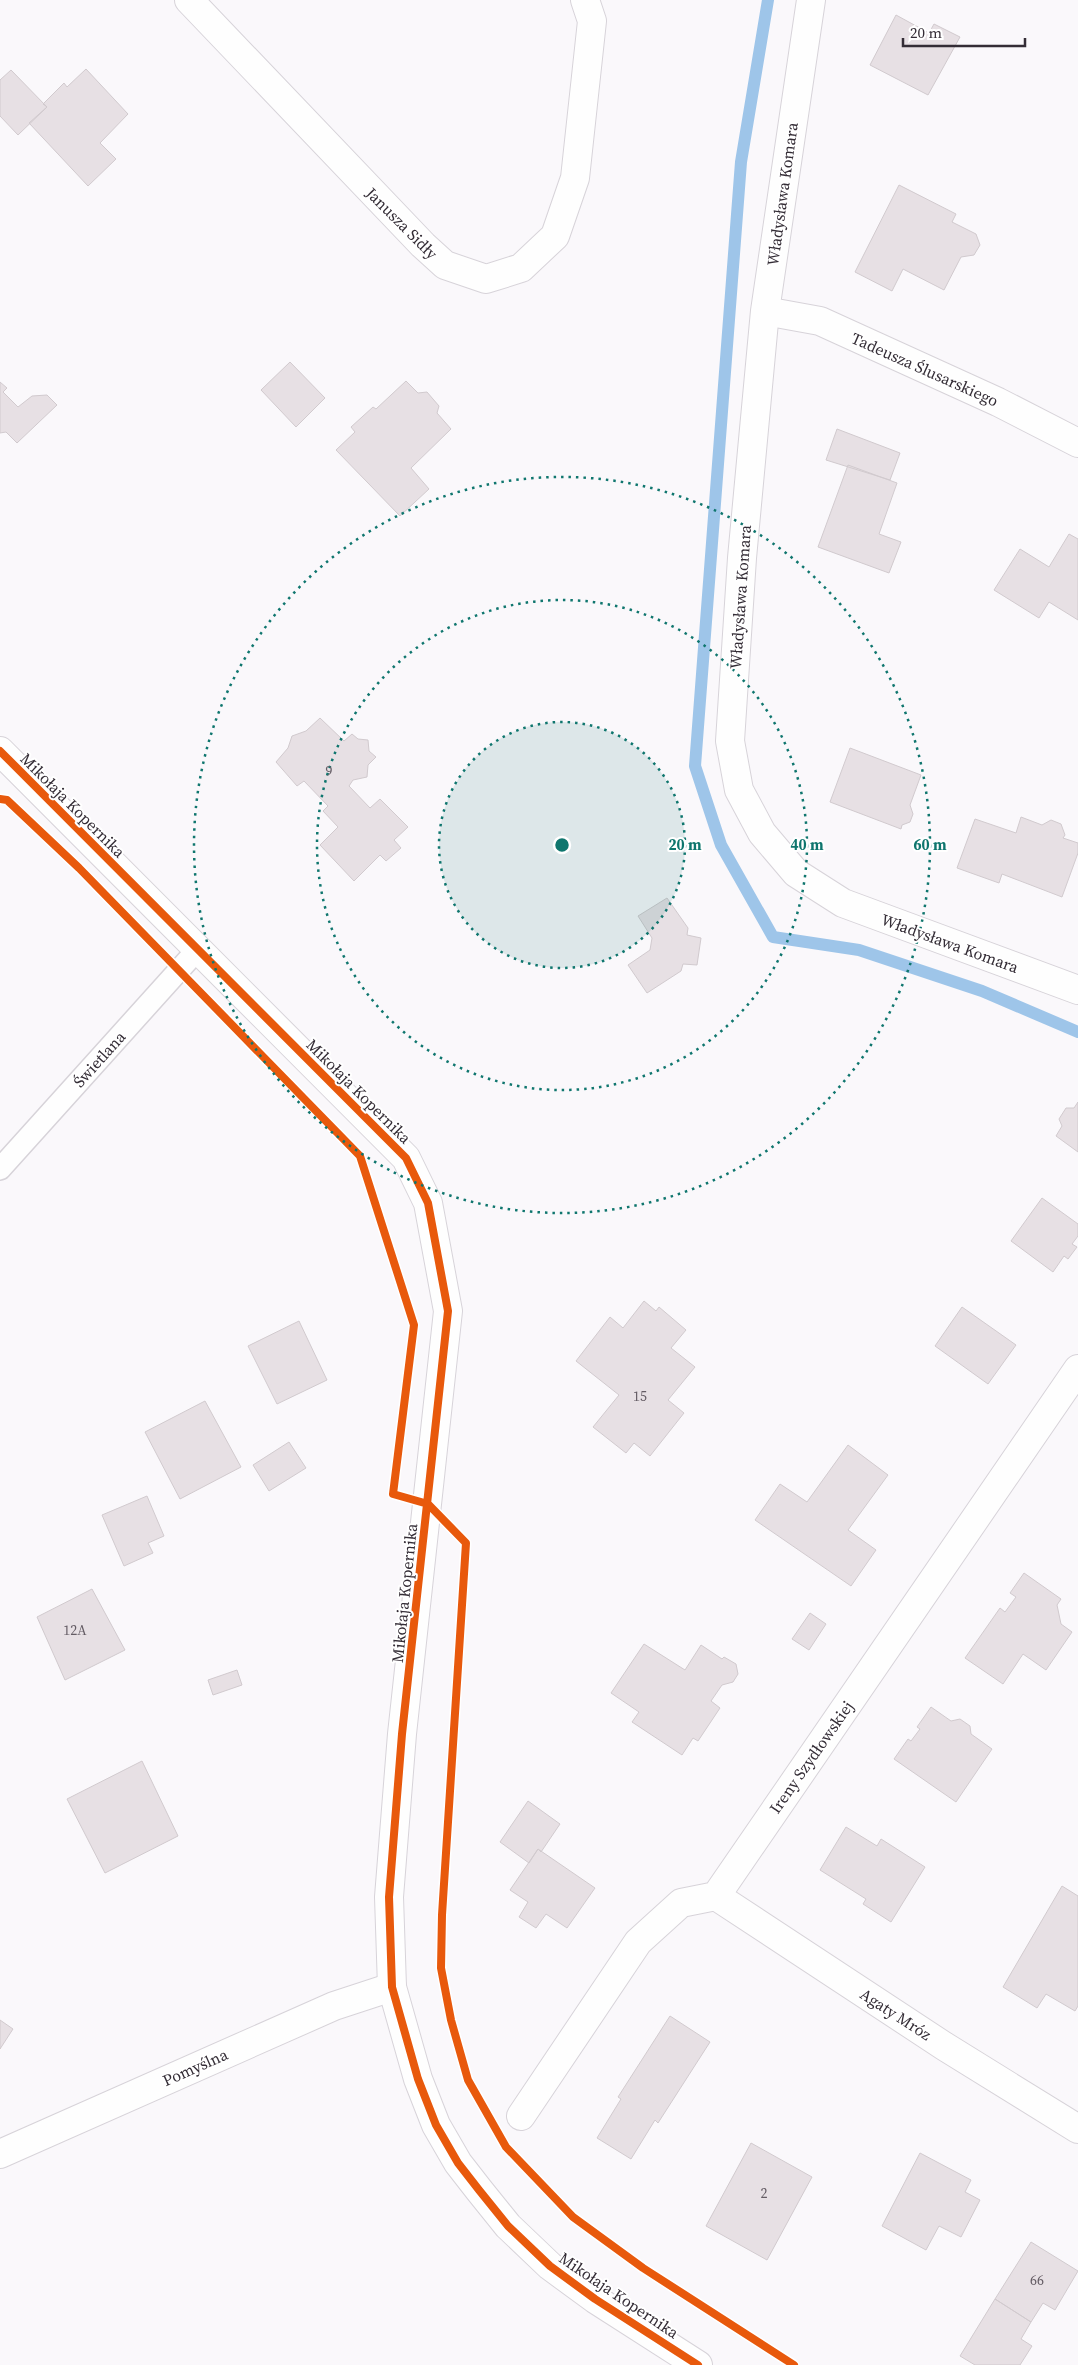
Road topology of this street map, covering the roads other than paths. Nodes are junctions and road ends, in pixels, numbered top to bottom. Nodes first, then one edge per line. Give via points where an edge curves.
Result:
1 (189, 0) edge
2 (585, 0) edge
3 (811, 0) edge
4 (765, 312) junction
5 (1078, 443) edge
6 (0, 751) edge
7 (198, 949) junction
8 (1078, 990) edge
9 (0, 1169) edge
10 (1078, 1369) edge
11 (716, 1896) junction
12 (392, 1987) junction
13 (521, 2116) dead end
14 (1078, 2129) edge
15 (0, 2154) edge
16 (698, 2365) edge

1 - 2 street, Janusza Sidły via 445,266 486,280 521,268 555,236 575,178 592,21
3 - 4 street, Władysława Komara
4 - 5 street, Tadeusza Ślusarskiego via 820,321 998,402
4 - 8 street, Władysława Komara via 742,558 730,741 739,790 762,832 796,873 843,903
6 - 7 street, Mikołaja Kopernika
7 - 9 lane, Świetlana
7 - 12 street, Mikołaja Kopernika via 406,1158 430,1213 448,1311 389,1897
10 - 11 street, Ireny Szydłowskiej
11 - 13 street via 681,1903 638,1942
11 - 14 street, Agaty Mróz via 944,2046
12 - 15 street, Pomyślna via 334,2006
12 - 16 street, Mikołaja Kopernika via 418,2080 436,2124 458,2163 508,2226 550,2266 595,2299

